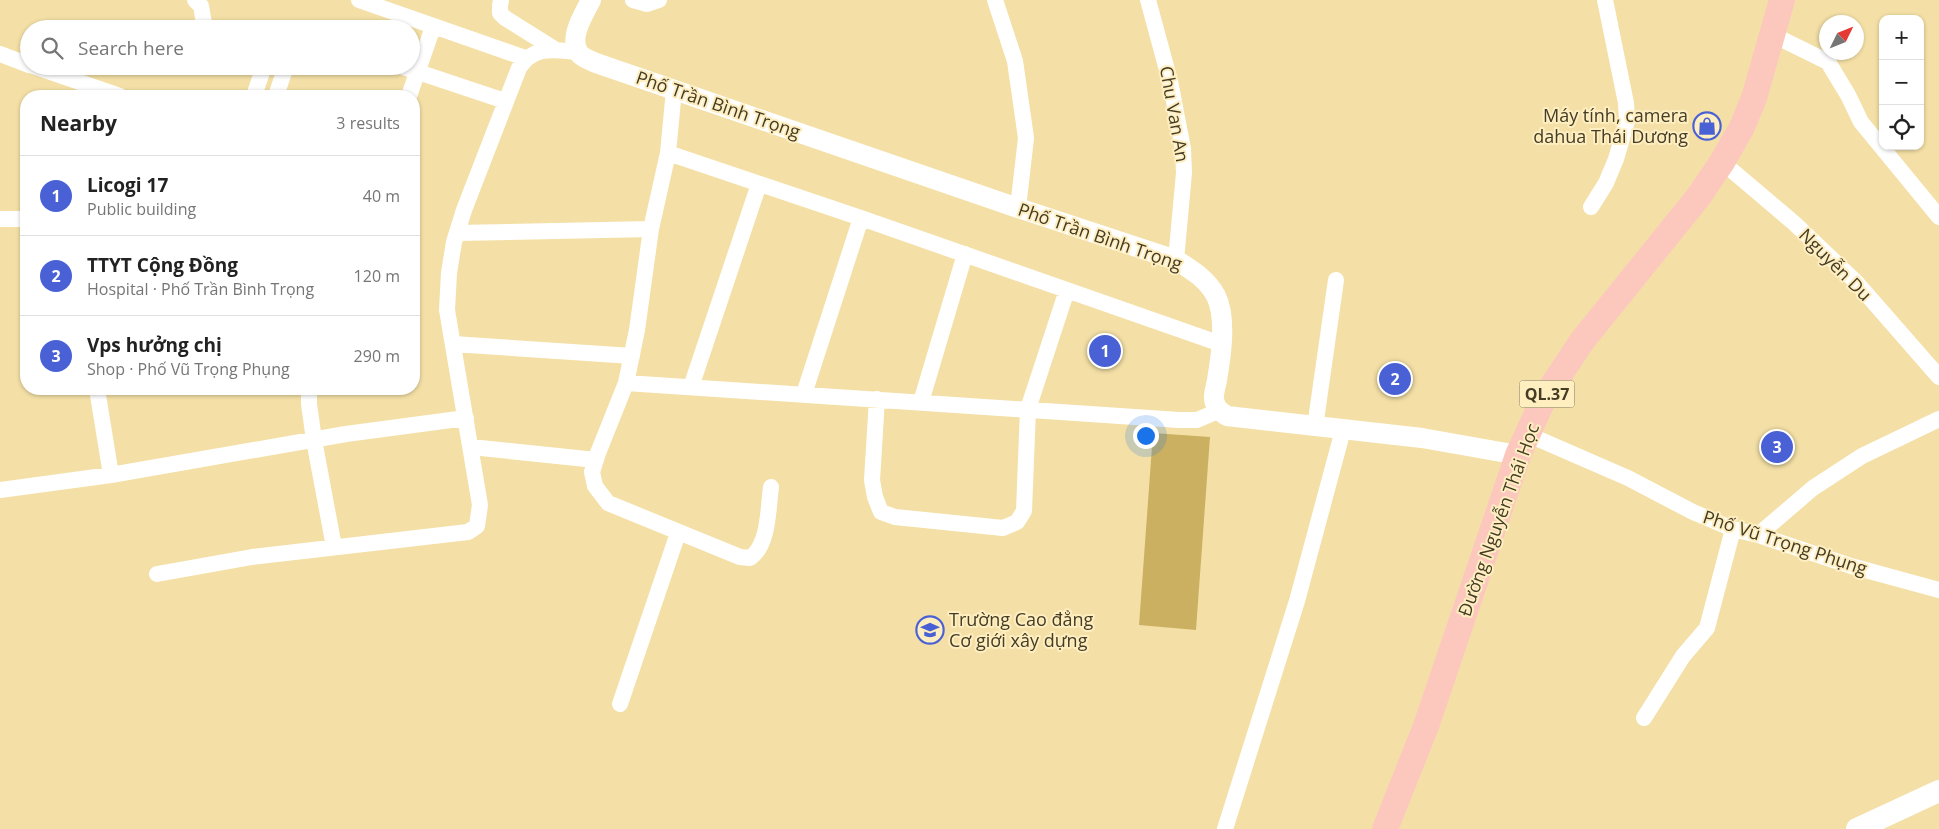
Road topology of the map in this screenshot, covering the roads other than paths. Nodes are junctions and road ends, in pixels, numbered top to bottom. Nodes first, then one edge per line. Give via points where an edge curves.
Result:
1 (195, 0) edge
2 (358, 0) edge
3 (501, 0) edge
4 (591, 0) edge
5 (633, 0) edge
6 (659, 0) edge
7 (995, 0) edge
8 (1148, 0) edge
9 (1605, 0) edge
10 (1782, 0) edge
11 (203, 20) edge
12 (416, 20) edge
13 (420, 21) edge
14 (433, 26) junction
15 (1771, 34) junction
16 (556, 50) junction
17 (578, 52) junction
18 (0, 54) edge
19 (525, 58) junction
20 (20, 62) edge
21 (420, 63) edge
22 (420, 73) edge
23 (54, 75) edge
24 (261, 75) edge
25 (283, 75) edge
26 (416, 75) edge
27 (90, 90) edge
28 (256, 90) edge
29 (278, 90) edge
30 (411, 90) edge
31 (674, 90) junction
32 (505, 101) junction
33 (668, 153) junction
34 (1722, 162) junction
35 (759, 184) junction
36 (1591, 207) dead end
37 (1018, 208) junction
38 (1939, 217) edge
39 (861, 218) junction
40 (0, 219) edge
41 (20, 219) edge
42 (651, 229) junction
43 (456, 233) junction
44 (965, 254) junction
45 (1176, 260) junction
46 (1336, 280) dead end
47 (1067, 290) junction
48 (453, 344) junction
49 (1221, 344) junction
50 (632, 356) junction
51 (1939, 377) edge
52 (626, 383) junction
53 (691, 387) junction
54 (804, 394) junction
55 (98, 395) edge
56 (309, 395) edge
57 (877, 399) junction
58 (921, 402) junction
59 (1028, 409) junction
60 (1218, 411) junction
61 (466, 418) junction
62 (1939, 419) edge
63 (1315, 427) junction
64 (1343, 430) junction
65 (314, 440) junction
66 (1523, 444) junction
67 (471, 448) junction
68 (596, 460) junction
69 (111, 475) junction
70 (771, 487) dead end
71 (0, 490) edge
72 (1733, 529) junction
73 (678, 533) junction
74 (1758, 535) junction
75 (334, 547) junction
76 (157, 574) dead end
77 (1939, 590) edge
78 (620, 704) dead end
79 (1644, 718) dead end
80 (1939, 791) edge
81 (1225, 829) edge
82 (1385, 829) edge
83 (1858, 829) edge

1 - 11 street via 201,6
2 - 12 street
3 - 16 street via 500,13 505,18
4 - 17 street via 574,41
5 - 6 street via 647,4
7 - 37 street via 1016,61 1026,138
8 - 45 street, Chu Van An via 1170,81 1183,149 1184,173
9 - 36 street via 1627,121 1606,183
10 - 15 highway, Đường Nguyễn Thái Học / QL.37
13 - 14 street
14 - 19 street
14 - 21 street
15 - 34 highway, Đường Nguyễn Thái Học / QL.37 via 1754,98
15 - 38 street via 1828,62 1861,122
16 - 17 street
16 - 19 street via 537,51
17 - 31 street, Phố Trần Bình Trọng via 596,63
18 - 20 street
19 - 32 street
22 - 32 street
23 - 27 street
24 - 28 street
25 - 29 street
26 - 30 street
31 - 33 street
31 - 37 street, Phố Trần Bình Trọng
32 - 43 street
33 - 35 street
33 - 42 street
34 - 51 street, Nguyễn Du via 1794,223 1856,282
34 - 66 highway, Đường Nguyễn Thái Học / QL.37 via 1699,196 1582,341 1543,400
35 - 39 street
35 - 53 street
37 - 45 street, Phố Trần Bình Trọng
39 - 44 street
39 - 54 street
40 - 41 street
42 - 43 street
42 - 50 street
43 - 48 street via 447,310
44 - 47 street
44 - 58 street
45 - 49 street, Phố Trần Bình Trọng via 1197,272 1217,298
46 - 63 street
47 - 49 street
47 - 59 street
48 - 50 street
48 - 61 street
49 - 60 street, Phố Trần Bình Trọng via 1214,401
50 - 52 street
52 - 53 street
52 - 68 street
53 - 54 street
54 - 57 street
55 - 69 street
56 - 65 street
57 - 58 street
57 - 59 street via 872,480 881,512 895,517 1002,528 1017,522 1024,511
58 - 59 street
59 - 60 street via 1179,420 1196,420
60 - 63 street via 1228,416
61 - 65 street
61 - 67 street
62 - 74 street via 1869,452 1821,482
63 - 64 street
64 - 66 street
64 - 81 street via 1296,601
65 - 69 street
65 - 75 street
66 - 72 street, Phố Vũ Trọng Phụng via 1628,478
66 - 82 highway, Đường Nguyễn Thái Học / QL.37 via 1426,726
67 - 68 street
67 - 75 street via 480,505 477,526 468,532
68 - 73 street via 592,472 595,486 608,503
69 - 71 street
70 - 73 street via 764,536 757,553 750,558
72 - 74 street, Phố Vũ Trọng Phụng
72 - 79 street via 1707,628 1683,656
73 - 78 street
74 - 77 street, Phố Vũ Trọng Phụng via 1851,566
75 - 76 street
80 - 83 main road

